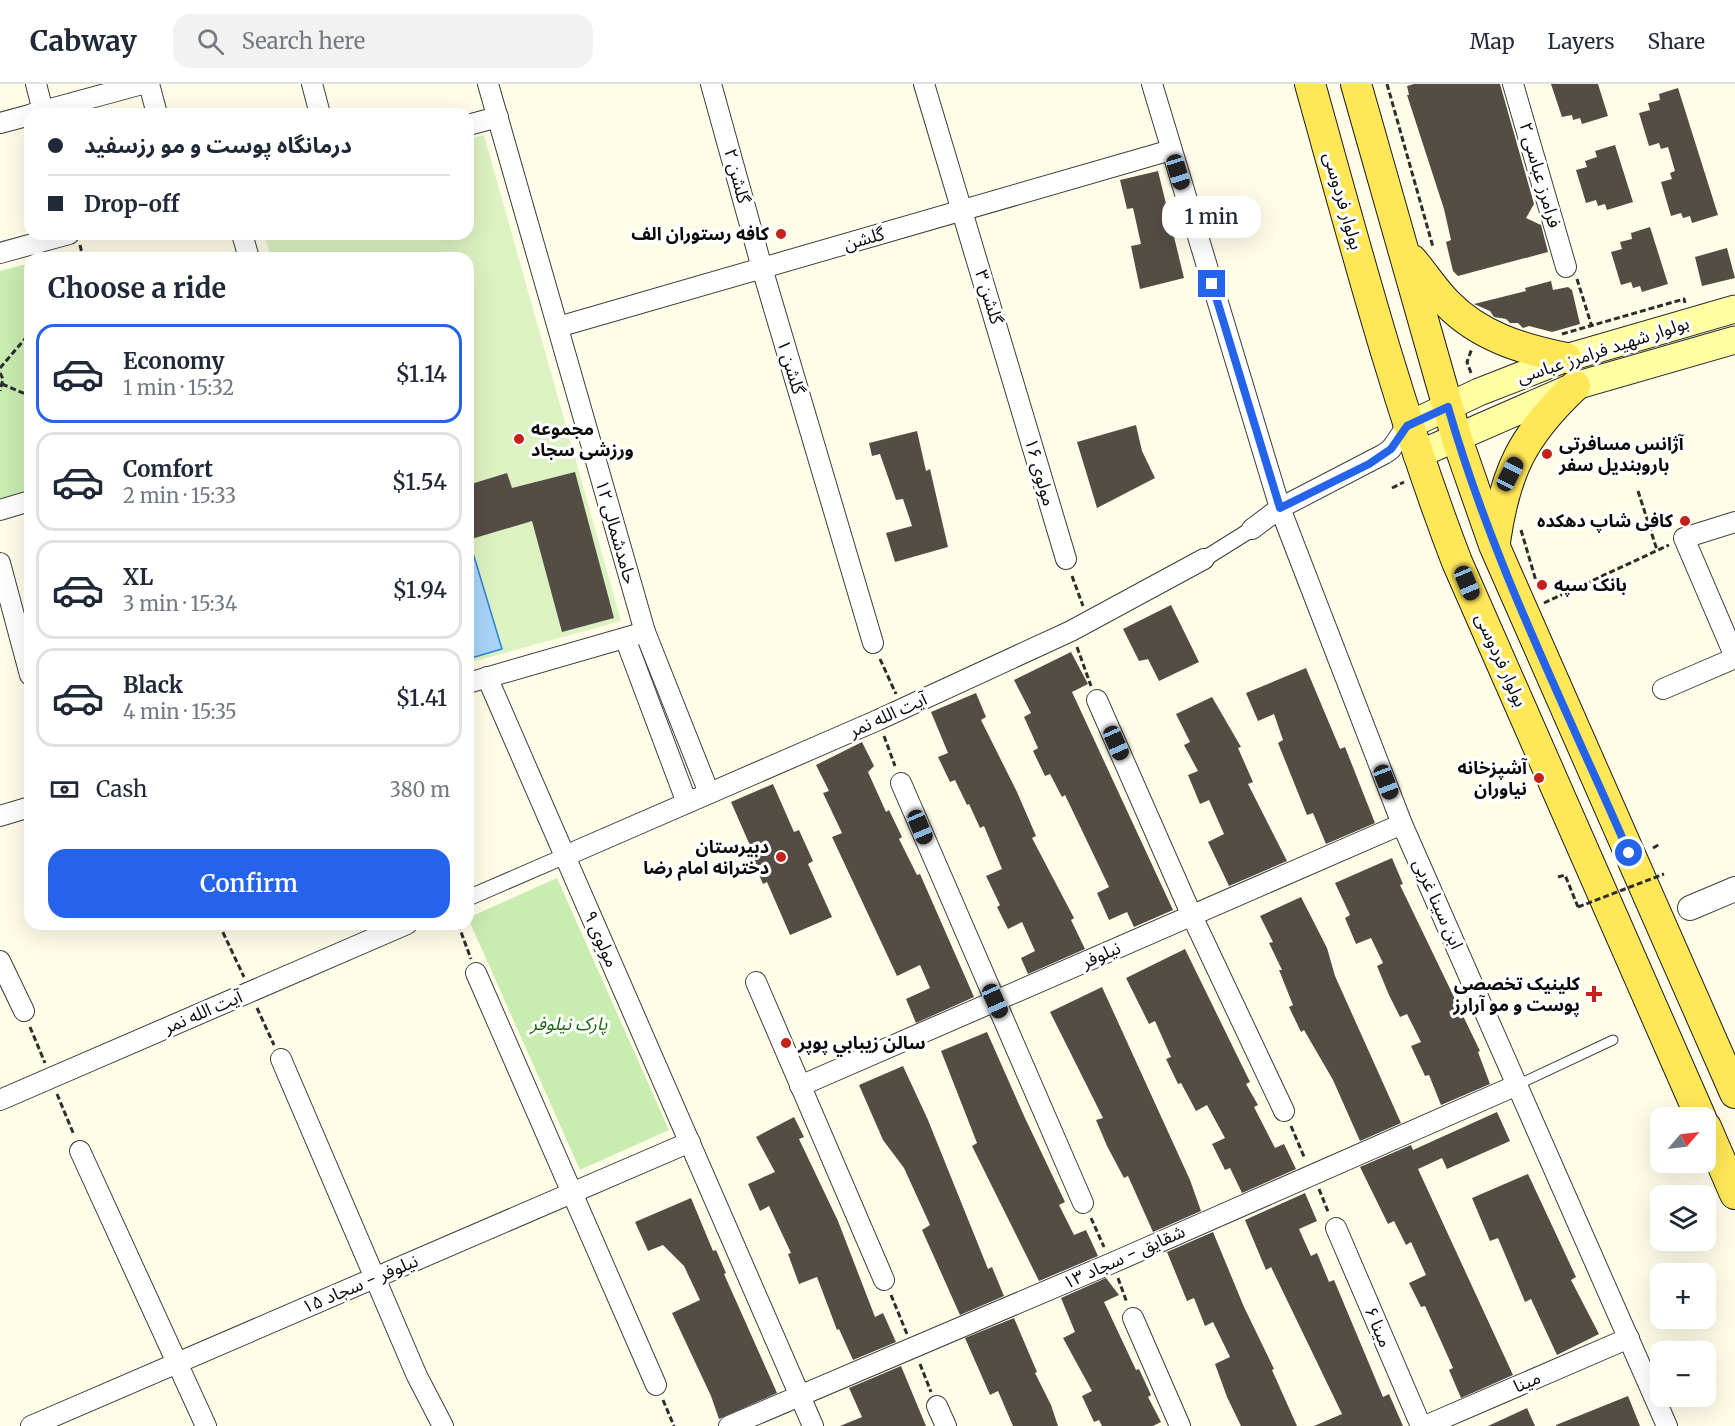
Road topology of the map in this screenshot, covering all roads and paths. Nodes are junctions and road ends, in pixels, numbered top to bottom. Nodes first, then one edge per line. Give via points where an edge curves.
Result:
1 (36, 84) edge
2 (142, 84) edge
3 (149, 84) edge
4 (312, 84) edge
5 (488, 84) edge
6 (711, 84) edge
7 (924, 84) edge
8 (1152, 84) edge
9 (1310, 84) edge
10 (1356, 84) edge
11 (1387, 84) edge
12 (1513, 84) edge
13 (35, 108) edge
14 (53, 108) edge
15 (155, 108) edge
16 (318, 108) edge
17 (24, 116) edge
18 (498, 117) junction
19 (0, 123) edge
20 (474, 123) edge
21 (1171, 150) junction
22 (963, 210) junction
23 (47, 240) edge
24 (1403, 248) junction
25 (1437, 252) dead end
26 (0, 253) edge
27 (1566, 267) joint
28 (762, 268) junction
29 (1684, 299) dead end
30 (1735, 309) edge
31 (558, 327) junction
32 (1595, 337) junction
33 (24, 340) edge
34 (1735, 340) edge
35 (1558, 346) junction
36 (0, 370) edge
37 (2, 384) junction
38 (1015, 385) joint
39 (1575, 386) junction
40 (0, 391) edge
41 (24, 393) edge
42 (1448, 407) junction
43 (1456, 439) junction
44 (1405, 443) junction
45 (1638, 491) dead end
46 (24, 503) edge
47 (1280, 508) junction
48 (0, 510) edge
49 (1735, 522) edge
50 (1521, 528) dead end
51 (1252, 529) joint
52 (1684, 538) junction
53 (1494, 545) junction
54 (1657, 550) junction
55 (1066, 559) joint
56 (1204, 559) joint
57 (0, 563) edge
58 (1539, 605) junction
59 (1089, 622) junction
60 (1071, 631) junction
61 (645, 632) junction
62 (625, 638) junction
63 (873, 643) joint
64 (24, 653) edge
65 (1735, 658) edge
66 (487, 677) junction
67 (474, 681) edge
68 (1663, 689) dead end
69 (1097, 700) joint
70 (903, 709) junction
71 (879, 720) junction
72 (901, 783) joint
73 (709, 793) junction
74 (687, 803) junction
75 (24, 809) edge
76 (0, 816) edge
77 (1402, 824) junction
78 (1660, 844) dead end
79 (1653, 847) dead end
80 (565, 856) junction
81 (1664, 874) dead end
82 (1558, 877) dead end
83 (1735, 889) edge
84 (474, 894) edge
85 (1690, 908) dead end
86 (1192, 916) junction
87 (393, 930) edge
88 (460, 930) edge
89 (0, 961) edge
90 (476, 973) joint
91 (756, 982) dead end
92 (995, 1001) junction
93 (24, 1011) dead end
94 (1613, 1040) dead end
95 (281, 1059) dead end
96 (1517, 1085) junction
97 (800, 1086) junction
98 (1735, 1093) edge
99 (0, 1100) edge
100 (1696, 1107) edge
101 (1284, 1111) dead end
102 (690, 1142) junction
103 (1716, 1150) edge
104 (80, 1151) dead end
105 (572, 1192) junction
106 (1735, 1194) edge
107 (1083, 1203) dead end
108 (1336, 1228) dead end
109 (375, 1278) junction
110 (884, 1280) dead end
111 (1133, 1317) dead end
112 (1629, 1338) junction
113 (176, 1364) junction
114 (656, 1385) joint
115 (800, 1395) junction
116 (937, 1406) dead end
117 (31, 1426) edge
118 (206, 1426) edge
119 (443, 1426) edge
120 (674, 1426) edge
121 (729, 1426) edge
122 (813, 1426) edge
123 (946, 1426) edge
124 (1180, 1426) edge
125 (1421, 1426) edge
126 (1425, 1426) edge
127 (1667, 1426) edge

1 - 13 street
2 - 14 street
3 - 15 street
4 - 16 street
5 - 18 street, حامدشمالی ۱۲
6 - 28 street, گلشن ۲
7 - 22 street, گلشن ۳
8 - 21 street, ابن سینا غربی
9 - 44 main road, بولوار فردوسی
10 - 24 main road
11 - 25 path
12 - 27 street, فرامرز عباسی ۲
17 - 19 street
18 - 20 street
18 - 31 street, حامدشمالی ۱۲
21 - 22 street, گلشن
21 - 47 street, ابن سینا غربی
22 - 28 street, گلشن
22 - 38 street, گلشن ۳
23 - 26 street
24 - 35 main road via 1447,303 1484,333 1526,350
24 - 42 main road
27 - 32 path via 1576,276
28 - 31 street, گلشن
28 - 63 street, گلشن ۱
29 - 32 path
30 - 32 main road, بولوار شهید فرامرز عباسی
31 - 61 street, حامدشمالی ۱۲
32 - 35 main road, بولوار شهید فرامرز عباسی
32 - 35 path via 1562,334
33 - 36 path
34 - 39 main road, بولوار شهید فرامرز عباسی
35 - 42 main road, بولوار شهید فرامرز عباسی
36 - 37 path
37 - 40 path
37 - 41 path
38 - 55 street, مولوی ۱۶
39 - 43 main road, بولوار شهید فرامرز عباسی
39 - 53 main road via 1530,434 1510,474
42 - 43 main road
42 - 44 main road, بولوار شهید فرامرز عباسی
43 - 44 main road, بولوار شهید فرامرز عباسی
43 - 53 main road
44 - 47 street
44 - 100 main road, بولوار فردوسی
45 - 54 path
46 - 48 street
47 - 51 street
47 - 77 street, ابن سینا غربی
49 - 52 street
50 - 58 path
51 - 56 street
52 - 54 path
52 - 65 street
53 - 58 main road
54 - 58 path
55 - 59 path
56 - 59 street, آیت الله نمر
57 - 64 street
58 - 98 main road
59 - 60 street, آیت الله نمر
60 - 69 path
60 - 70 street, آیت الله نمر
61 - 62 street
61 - 73 street, حامدشمالی ۱۲
62 - 66 street
62 - 74 street
63 - 70 path
65 - 68 street
66 - 67 street
66 - 80 street, مولوی ۹
69 - 86 street
70 - 71 street, آیت الله نمر
71 - 72 path
71 - 73 street, آیت الله نمر
72 - 92 street
73 - 74 street, آیت الله نمر
74 - 80 street, آیت الله نمر
75 - 76 street
77 - 86 street, نیلوفر
77 - 96 street, ابن سینا غربی
78 - 79 path
80 - 84 street
80 - 102 street, مولوی ۹
81 - 82 path, bridge via 1578,907 1565,875
83 - 85 street
86 - 92 street, نیلوفر
86 - 101 street
87 - 99 street, آیت الله نمر
88 - 90 path
89 - 93 street
90 - 105 street
91 - 97 street
92 - 97 street, نیلوفر
92 - 107 street
94 - 96 lane
95 - 109 street
96 - 112 street, ابن سینا غربی
96 - 115 street, شقایق - سجاد ۱۳
97 - 110 street
102 - 105 street, نیلوفر - سجاد ۱۵
102 - 115 street, مولوی ۹
103 - 106 main road
104 - 113 street
105 - 109 street, نیلوفر - سجاد ۱۵
105 - 114 street
108 - 125 street, مینا ۶
109 - 113 street, نیلوفر - سجاد ۱۵
109 - 119 street
111 - 124 street
112 - 126 street, مینا
112 - 127 street, ابن سینا غربی
113 - 117 street, نیلوفر - سجاد ۱۵
113 - 118 street
114 - 120 path
115 - 121 street, شقایق - سجاد ۱۳
115 - 122 street, مولوی ۹
116 - 123 street

